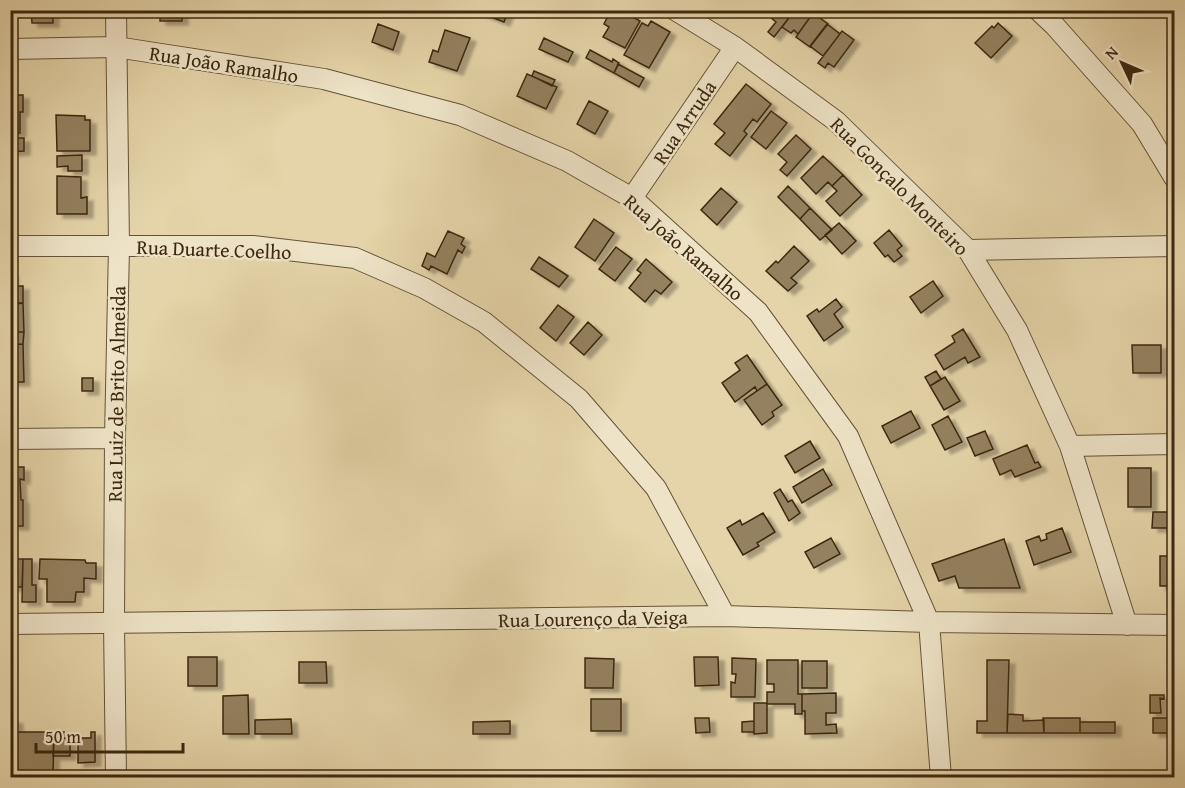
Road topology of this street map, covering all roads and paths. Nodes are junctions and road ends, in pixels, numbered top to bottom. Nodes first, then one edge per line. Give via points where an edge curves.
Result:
1 (116, 10) edge
2 (675, 10) edge
3 (1038, 10) edge
4 (116, 47) junction
5 (735, 47) junction
6 (10, 49) edge
7 (1174, 177) edge
8 (632, 198) junction
9 (10, 246) edge
10 (119, 246) junction
11 (1174, 246) edge
12 (968, 250) junction
13 (115, 438) junction
14 (10, 439) edge
15 (1174, 444) edge
16 (1070, 446) junction
17 (725, 616) junction
18 (928, 622) junction
19 (114, 623) junction
20 (10, 624) edge
21 (1126, 625) junction
22 (1174, 625) edge
23 (116, 777) edge
24 (942, 777) edge

1 - 4 street, Rua Luiz de Brito Almeida
2 - 5 street, Rua Gonçalo Monteiro
3 - 7 street via 1142,124
4 - 6 street, Rua João Ramalho
4 - 8 street, Rua João Ramalho via 324,79 459,115 567,161
4 - 10 street, Rua Luiz de Brito Almeida
5 - 8 street, Rua Arruda
5 - 12 street, Rua Gonçalo Monteiro via 836,121
8 - 18 street, Rua João Ramalho via 758,312 848,436
9 - 10 street, Rua Duarte Coelho
10 - 13 street, Rua Luiz de Brito Almeida
10 - 17 street, Rua Duarte Coelho via 253,246 354,258 424,288 484,322 579,399 656,488
11 - 12 street
12 - 16 street, Rua Gonçalo Monteiro via 1017,330
13 - 14 street
13 - 19 street, Rua Luiz de Brito Almeida
15 - 16 street
16 - 21 street, Rua Gonçalo Monteiro
17 - 18 street, Rua Lourenço da Veiga
17 - 19 street, Rua Lourenço da Veiga
18 - 21 street, Rua Lourenço da Veiga
18 - 24 street, Rua João Ramalho
19 - 20 street, Rua Lourenço da Veiga
19 - 23 street, Rua Luiz de Brito Almeida
21 - 22 street, Rua Lourenço da Veiga

